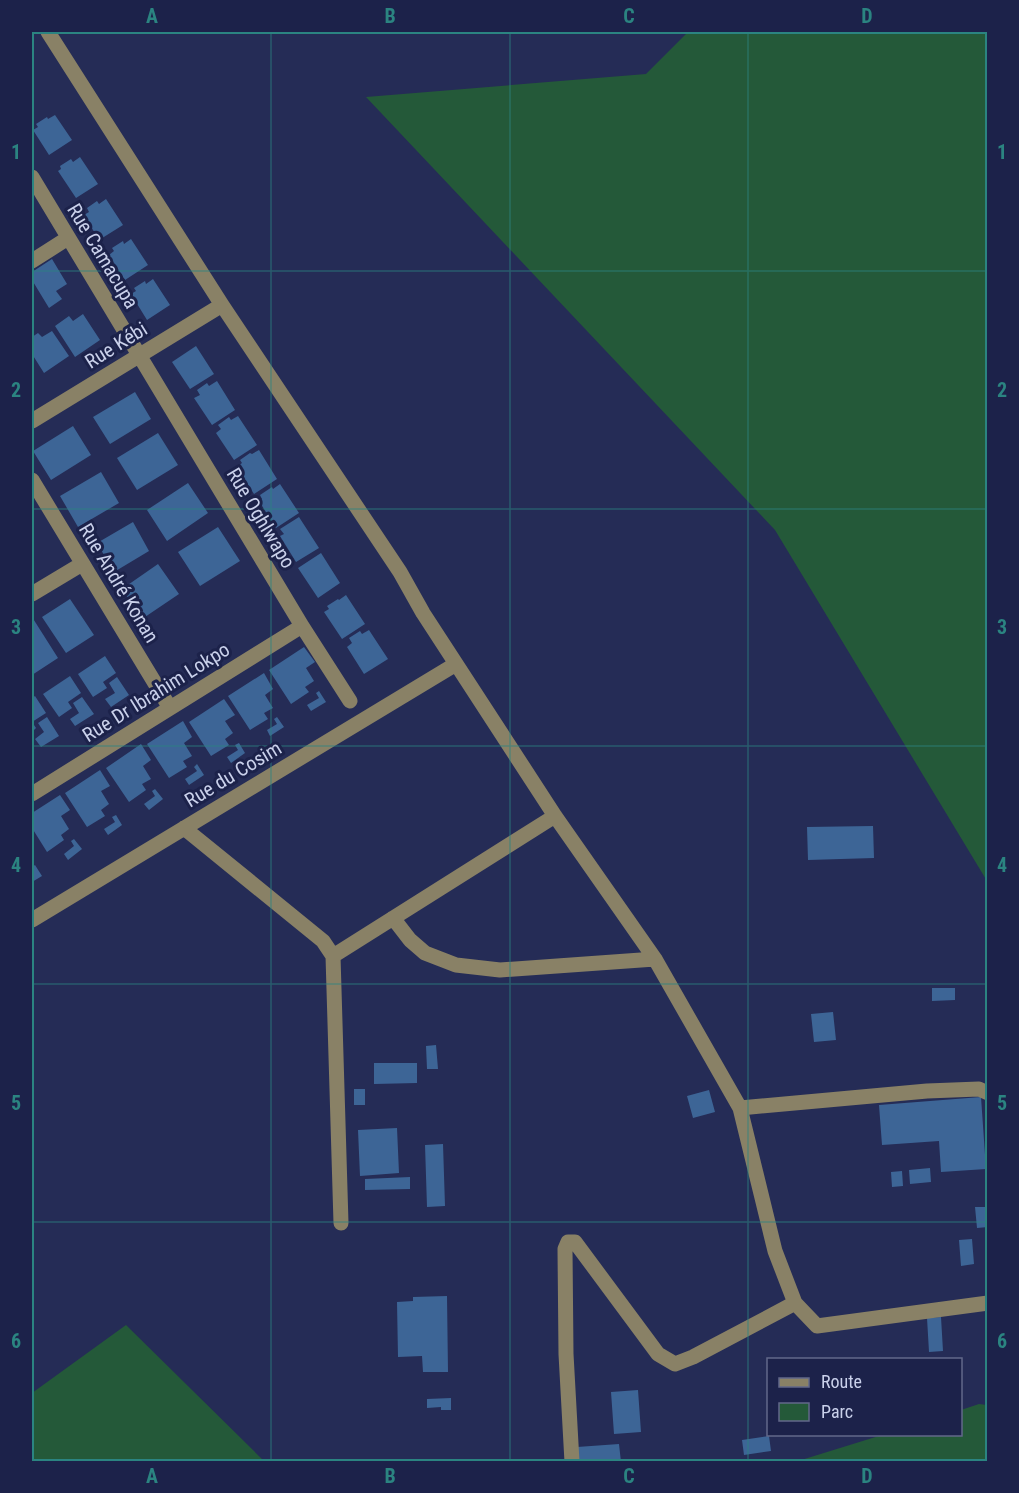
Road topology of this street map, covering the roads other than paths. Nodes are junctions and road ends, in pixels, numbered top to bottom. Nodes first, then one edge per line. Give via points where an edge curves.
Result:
1 (48, 32) edge
2 (32, 177) edge
3 (68, 238) junction
4 (32, 261) edge
5 (222, 305) junction
6 (138, 356) junction
7 (32, 422) edge
8 (32, 480) edge
9 (82, 564) junction
10 (32, 594) edge
11 (302, 626) junction
12 (456, 664) junction
13 (350, 701) dead end
14 (170, 708) junction
15 (32, 794) edge
16 (555, 816) junction
17 (184, 828) junction
18 (393, 918) junction
19 (32, 920) edge
20 (333, 956) junction
21 (655, 958) junction
22 (987, 1093) edge
23 (740, 1108) junction
24 (341, 1223) dead end
25 (795, 1303) junction
26 (987, 1303) edge
27 (572, 1461) edge

1 - 5 street
2 - 3 street, Rue Camacupa
3 - 4 street
3 - 6 street, Rue Camacupa
5 - 6 street, Rue Kébi
5 - 12 street via 400,572
6 - 7 street, Rue Kébi
6 - 11 street, Rue Oghlwapo
8 - 9 street, Rue André Konan
9 - 10 street
9 - 14 street, Rue André Konan
11 - 13 street, Rue Oghlwapo
11 - 14 street, Rue Dr Ibrahim Lokpo
12 - 16 street
12 - 17 street, Rue du Cosim
14 - 15 street, Rue Dr Ibrahim Lokpo
16 - 18 street
16 - 21 street
17 - 19 street, Rue du Cosim
17 - 20 street via 323,941
18 - 20 street
18 - 21 street via 425,953 456,965 500,970
20 - 24 street
21 - 23 street
22 - 23 street via 979,1089 927,1091
23 - 25 street via 776,1251
25 - 26 street via 817,1326
25 - 27 street via 675,1364 658,1354 575,1242 568,1242 566,1354

